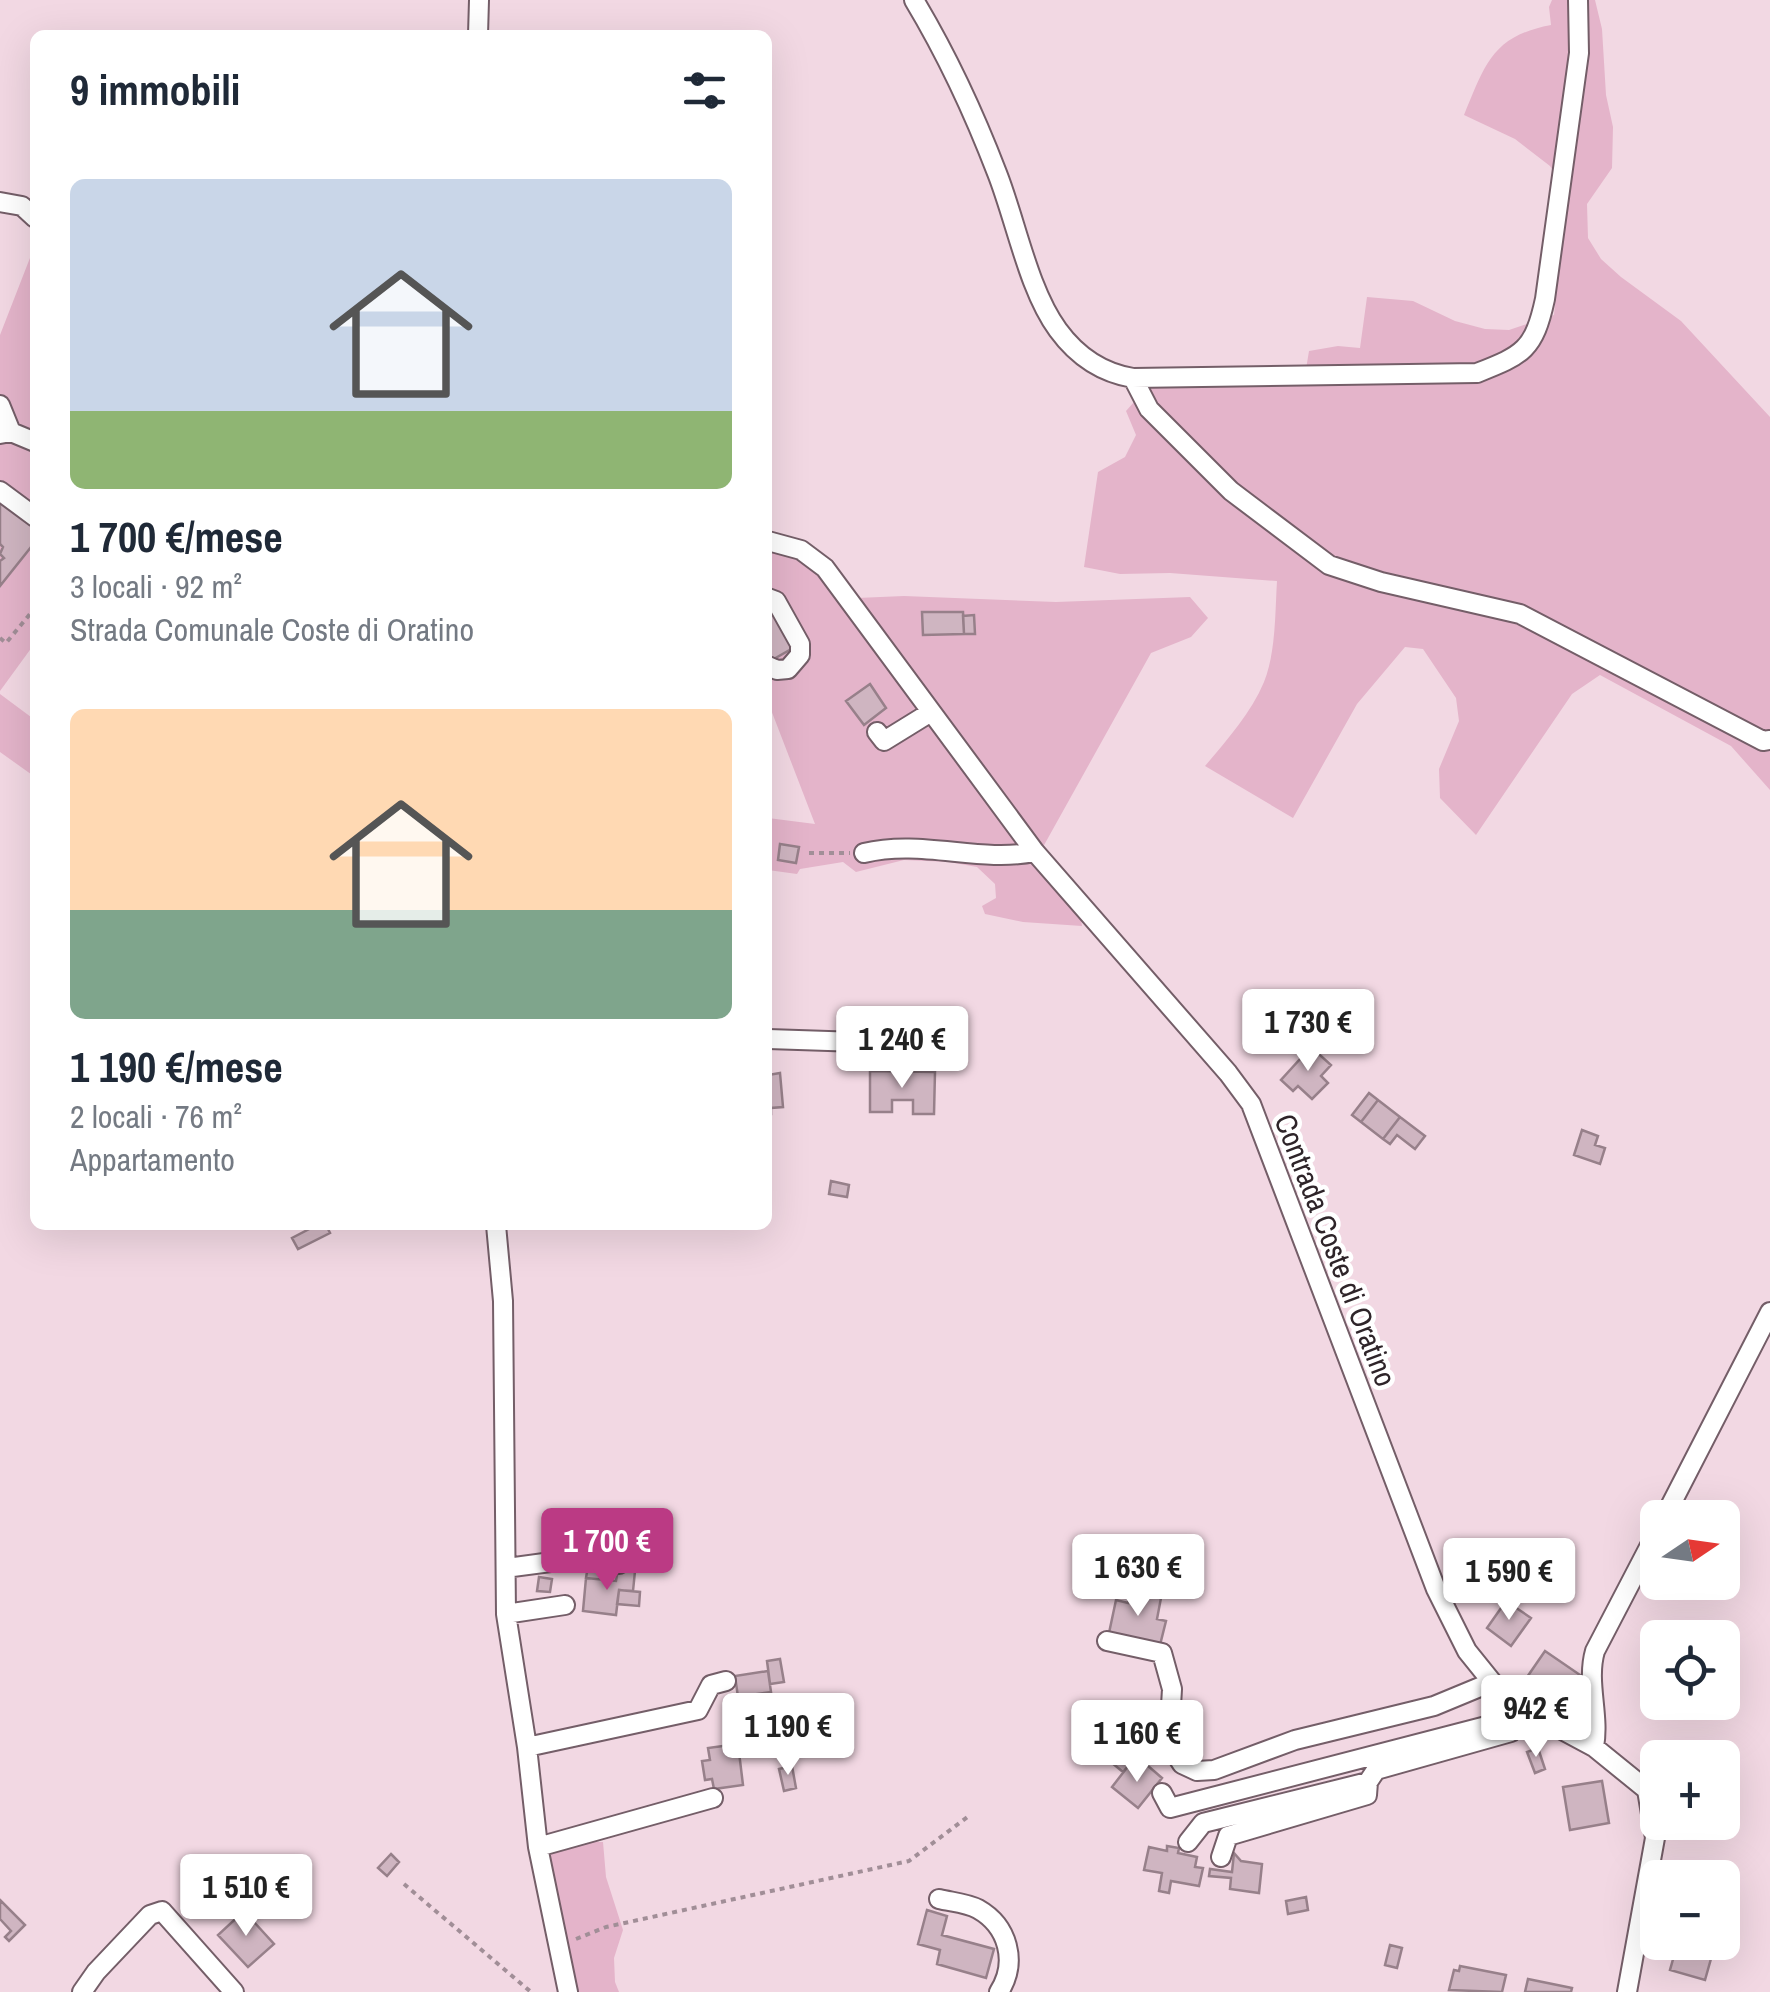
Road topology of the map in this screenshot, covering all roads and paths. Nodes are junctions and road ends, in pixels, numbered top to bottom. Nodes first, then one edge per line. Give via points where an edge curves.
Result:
1 (479, 0) edge
2 (914, 0) edge
3 (1578, 0) edge
4 (478, 30) edge
5 (0, 202) edge
6 (30, 213) edge
7 (1133, 378) junction
8 (0, 405) edge
9 (6, 433) edge
10 (30, 440) edge
11 (0, 491) edge
12 (30, 513) edge
13 (772, 542) edge
14 (772, 600) edge
15 (30, 614) edge
16 (0, 638) edge
17 (772, 668) edge
18 (931, 712) junction
19 (877, 732) dead end
20 (1770, 740) edge
21 (1034, 852) junction
22 (809, 853) dead end
23 (864, 854) joint
24 (772, 1039) edge
25 (919, 1044) dead end
26 (496, 1230) edge
27 (1770, 1312) edge
28 (1673, 1500) edge
29 (618, 1564) dead end
30 (1640, 1565) edge
31 (506, 1568) junction
32 (565, 1604) dead end
33 (506, 1614) junction
34 (1107, 1641) dead end
35 (726, 1681) dead end
36 (1492, 1682) junction
37 (1525, 1710) junction
38 (527, 1747) junction
39 (1594, 1748) junction
40 (1368, 1782) junction
41 (1162, 1793) dead end
42 (713, 1798) dead end
43 (970, 1815) dead end
44 (1188, 1842) dead end
45 (538, 1847) junction
46 (1222, 1857) dead end
47 (404, 1884) dead end
48 (939, 1900) dead end
49 (558, 1946) junction
50 (82, 1992) edge
51 (234, 1992) edge
52 (530, 1992) edge
53 (568, 1992) edge
54 (1000, 1992) edge
55 (1627, 1992) edge

1 - 4 street
2 - 7 street via 944,50 1057,329 1108,374
3 - 7 street via 1579,53 1544,299 1540,322 1520,356 1477,373
5 - 6 street
7 - 20 street via 1148,410 1231,491 1329,565 1520,614
8 - 9 street
9 - 10 street
11 - 12 street
13 - 18 street, Contrada Coste di Oratino via 801,550 826,568
14 - 17 street via 800,655 788,669
15 - 16 path via 6,643
18 - 19 street via 884,741
18 - 21 street, Contrada Coste di Oratino
21 - 23 street via 893,846
21 - 36 street, Contrada Coste di Oratino via 1251,1104 1436,1589
22 - 23 path
24 - 25 street
26 - 31 street
27 - 28 street
29 - 31 street via 581,1558
30 - 39 street via 1591,1665
31 - 33 street
32 - 33 street
33 - 38 street
34 - 36 street via 1162,1653 1172,1689 1174,1750 1197,1771 1434,1706
35 - 38 street via 711,1685 698,1710
36 - 37 street, Contrada Coste di Oratino
37 - 39 street, Contrada Coste di Oratino
37 - 40 street via 1510,1732 1376,1770
37 - 41 street via 1502,1722 1170,1808
38 - 45 street
39 - 55 street, Contrada Coste di Oratino via 1647,1790 1655,1838
40 - 44 street via 1203,1822
40 - 46 street via 1367,1795 1228,1836
42 - 45 street
43 - 49 path via 909,1861 606,1927
45 - 49 street
47 - 52 path
48 - 54 street via 974,1906 995,1921 1008,1944
49 - 53 street
50 - 51 street via 150,1915 162,1911

